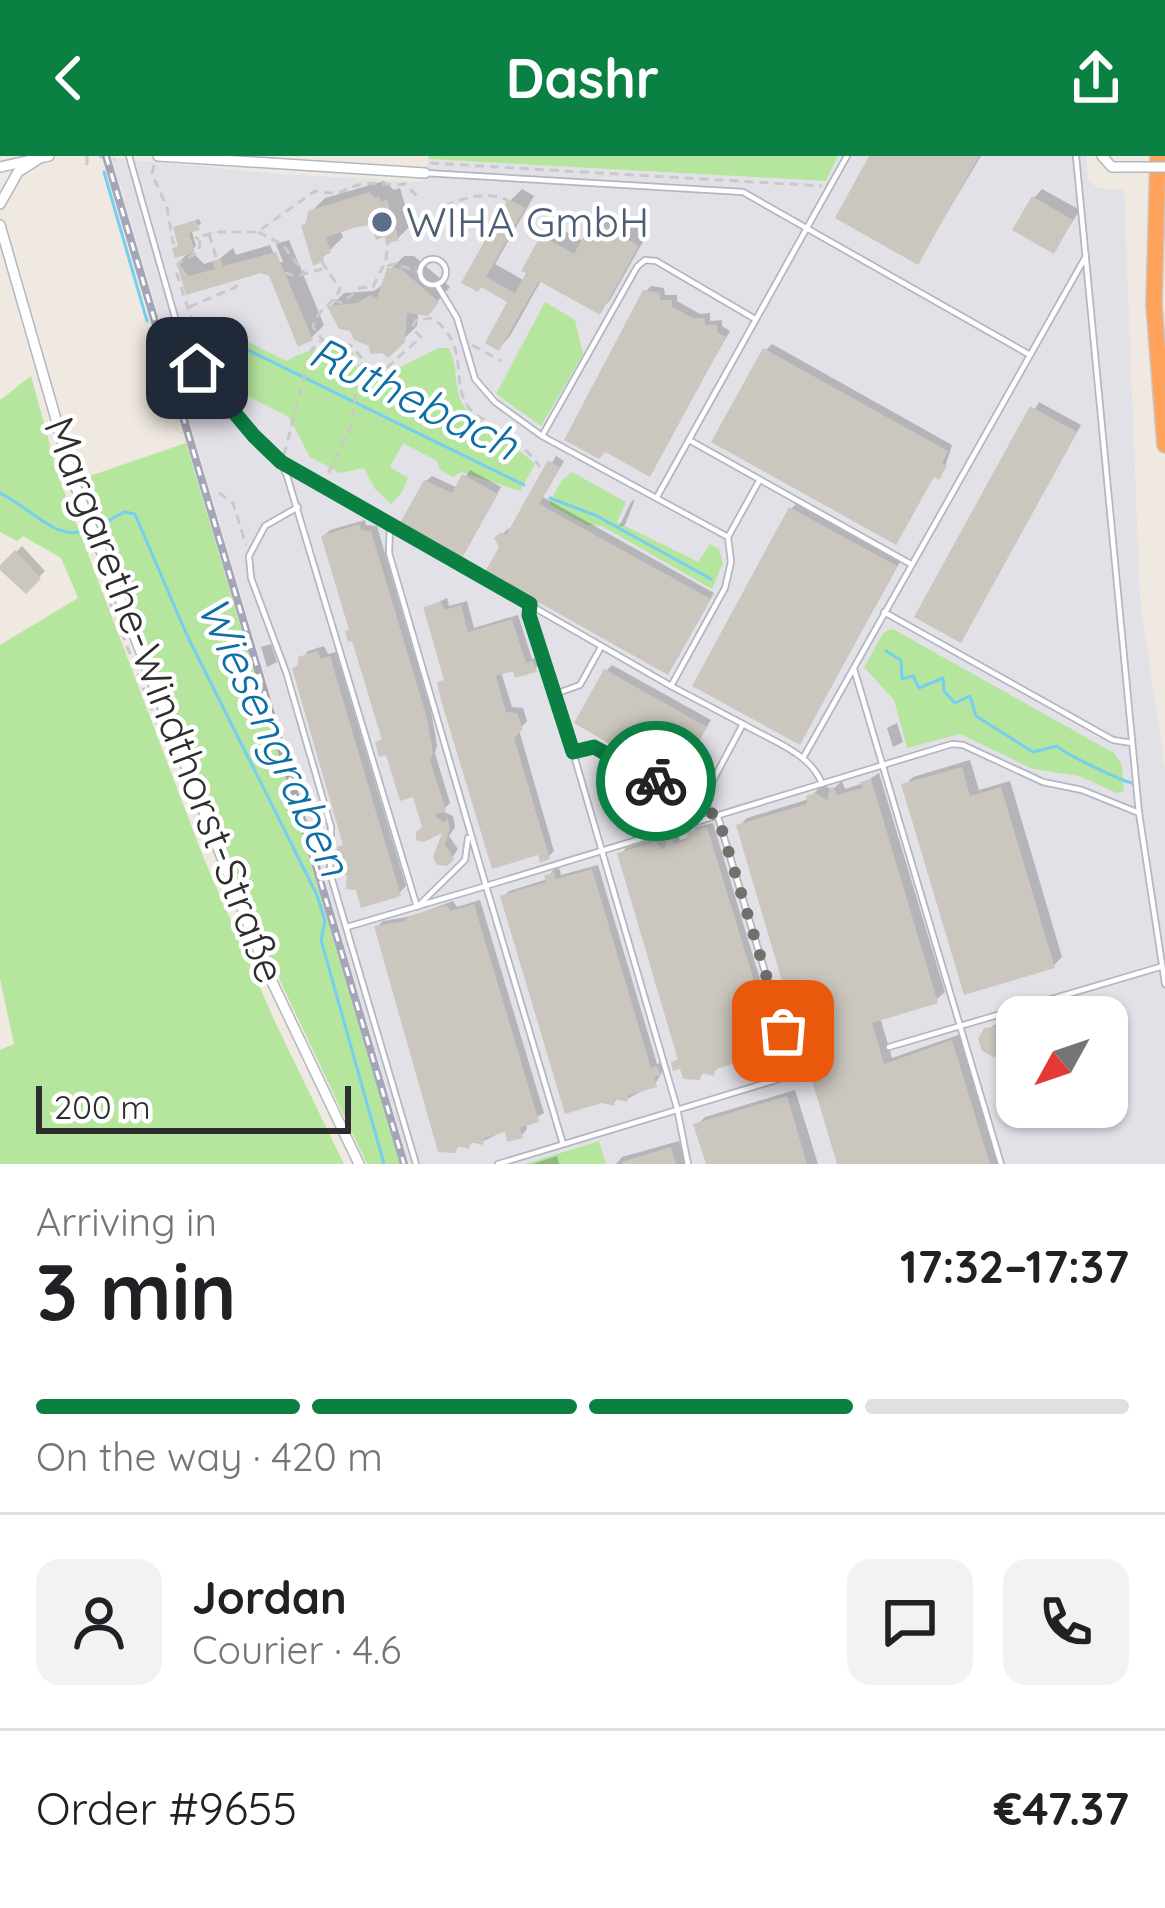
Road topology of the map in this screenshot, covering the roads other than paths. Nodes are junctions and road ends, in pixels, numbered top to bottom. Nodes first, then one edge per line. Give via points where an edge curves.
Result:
1 (50, 156) edge
2 (129, 156) edge
3 (847, 156) edge
4 (1076, 156) edge
5 (1102, 156) edge
6 (1158, 156) edge
7 (37, 160) junction
8 (156, 160) edge
9 (0, 167) edge
10 (1165, 167) edge
11 (423, 168) joint
12 (0, 204) edge
13 (0, 225) edge
14 (806, 230) junction
15 (1088, 254) junction
16 (437, 285) junction
17 (755, 320) junction
18 (1030, 355) junction
19 (542, 436) junction
20 (689, 440) junction
21 (1165, 446) edge
22 (283, 458) junction
23 (759, 481) junction
24 (656, 499) junction
25 (298, 507) junction
26 (390, 526) junction
27 (728, 537) junction
28 (910, 564) junction
29 (530, 604) junction
30 (884, 612) junction
31 (602, 647) junction
32 (854, 667) junction
33 (671, 686) junction
34 (556, 694) junction
35 (743, 724) junction
36 (1132, 742) junction
37 (573, 752) junction
38 (803, 758) junction
39 (883, 765) junction
40 (822, 784) junction
41 (700, 804) junction
42 (1139, 813) junction
43 (718, 817) junction
44 (469, 832) junction
45 (601, 852) junction
46 (486, 886) junction
47 (417, 907) junction
48 (346, 927) junction
49 (1162, 967) edge
50 (1165, 984) edge
51 (960, 1026) junction
52 (889, 1048) dead end
53 (677, 1108) junction
54 (563, 1144) junction
55 (359, 1164) edge
56 (416, 1164) edge
57 (498, 1164) edge
58 (688, 1164) edge
59 (1001, 1164) edge

1 - 7 street
2 - 22 lane via 182,342 211,386
3 - 14 lane
4 - 15 lane
5 - 10 street, bridge via 1112,167
6 - 21 highway via 1154,305
7 - 9 street
7 - 12 street via 18,172
8 - 11 street
11 - 14 lane via 743,192
13 - 55 street, Margarethe-Windthorst-Straße via 75,485 224,871
14 - 17 lane
14 - 18 lane
15 - 18 lane
15 - 36 lane
16 - 16 lane via 419,272 427,260 440,260 446,276
16 - 19 lane via 482,389
17 - 19 lane via 645,260
17 - 20 lane
18 - 28 lane
19 - 24 lane
20 - 23 lane
20 - 24 lane
22 - 25 lane
22 - 26 lane
23 - 27 lane
23 - 28 lane
24 - 27 lane
25 - 47 lane
25 - 48 lane via 265,526 251,551 251,578 331,827 330,873
26 - 29 lane
26 - 44 lane via 389,553
27 - 33 lane via 725,588
28 - 30 lane
29 - 31 lane
29 - 34 lane
30 - 32 lane
30 - 36 lane via 1113,740
31 - 33 lane
31 - 34 lane via 580,685
32 - 38 lane
32 - 39 lane
33 - 35 lane
34 - 37 lane
35 - 38 lane
35 - 41 lane
36 - 42 lane
37 - 41 lane via 594,747
37 - 45 lane
38 - 40 lane
39 - 40 lane
39 - 42 lane via 963,745 1042,782
39 - 51 lane
40 - 43 lane
41 - 43 lane
42 - 49 lane
43 - 45 lane
43 - 53 lane via 796,1074
44 - 46 lane
44 - 47 lane via 465,860
45 - 46 lane
45 - 53 lane
46 - 47 lane
46 - 54 lane
47 - 48 lane
48 - 56 lane
49 - 50 lane
49 - 51 lane
51 - 52 lane
51 - 59 lane
53 - 54 lane
53 - 58 lane
54 - 57 lane

